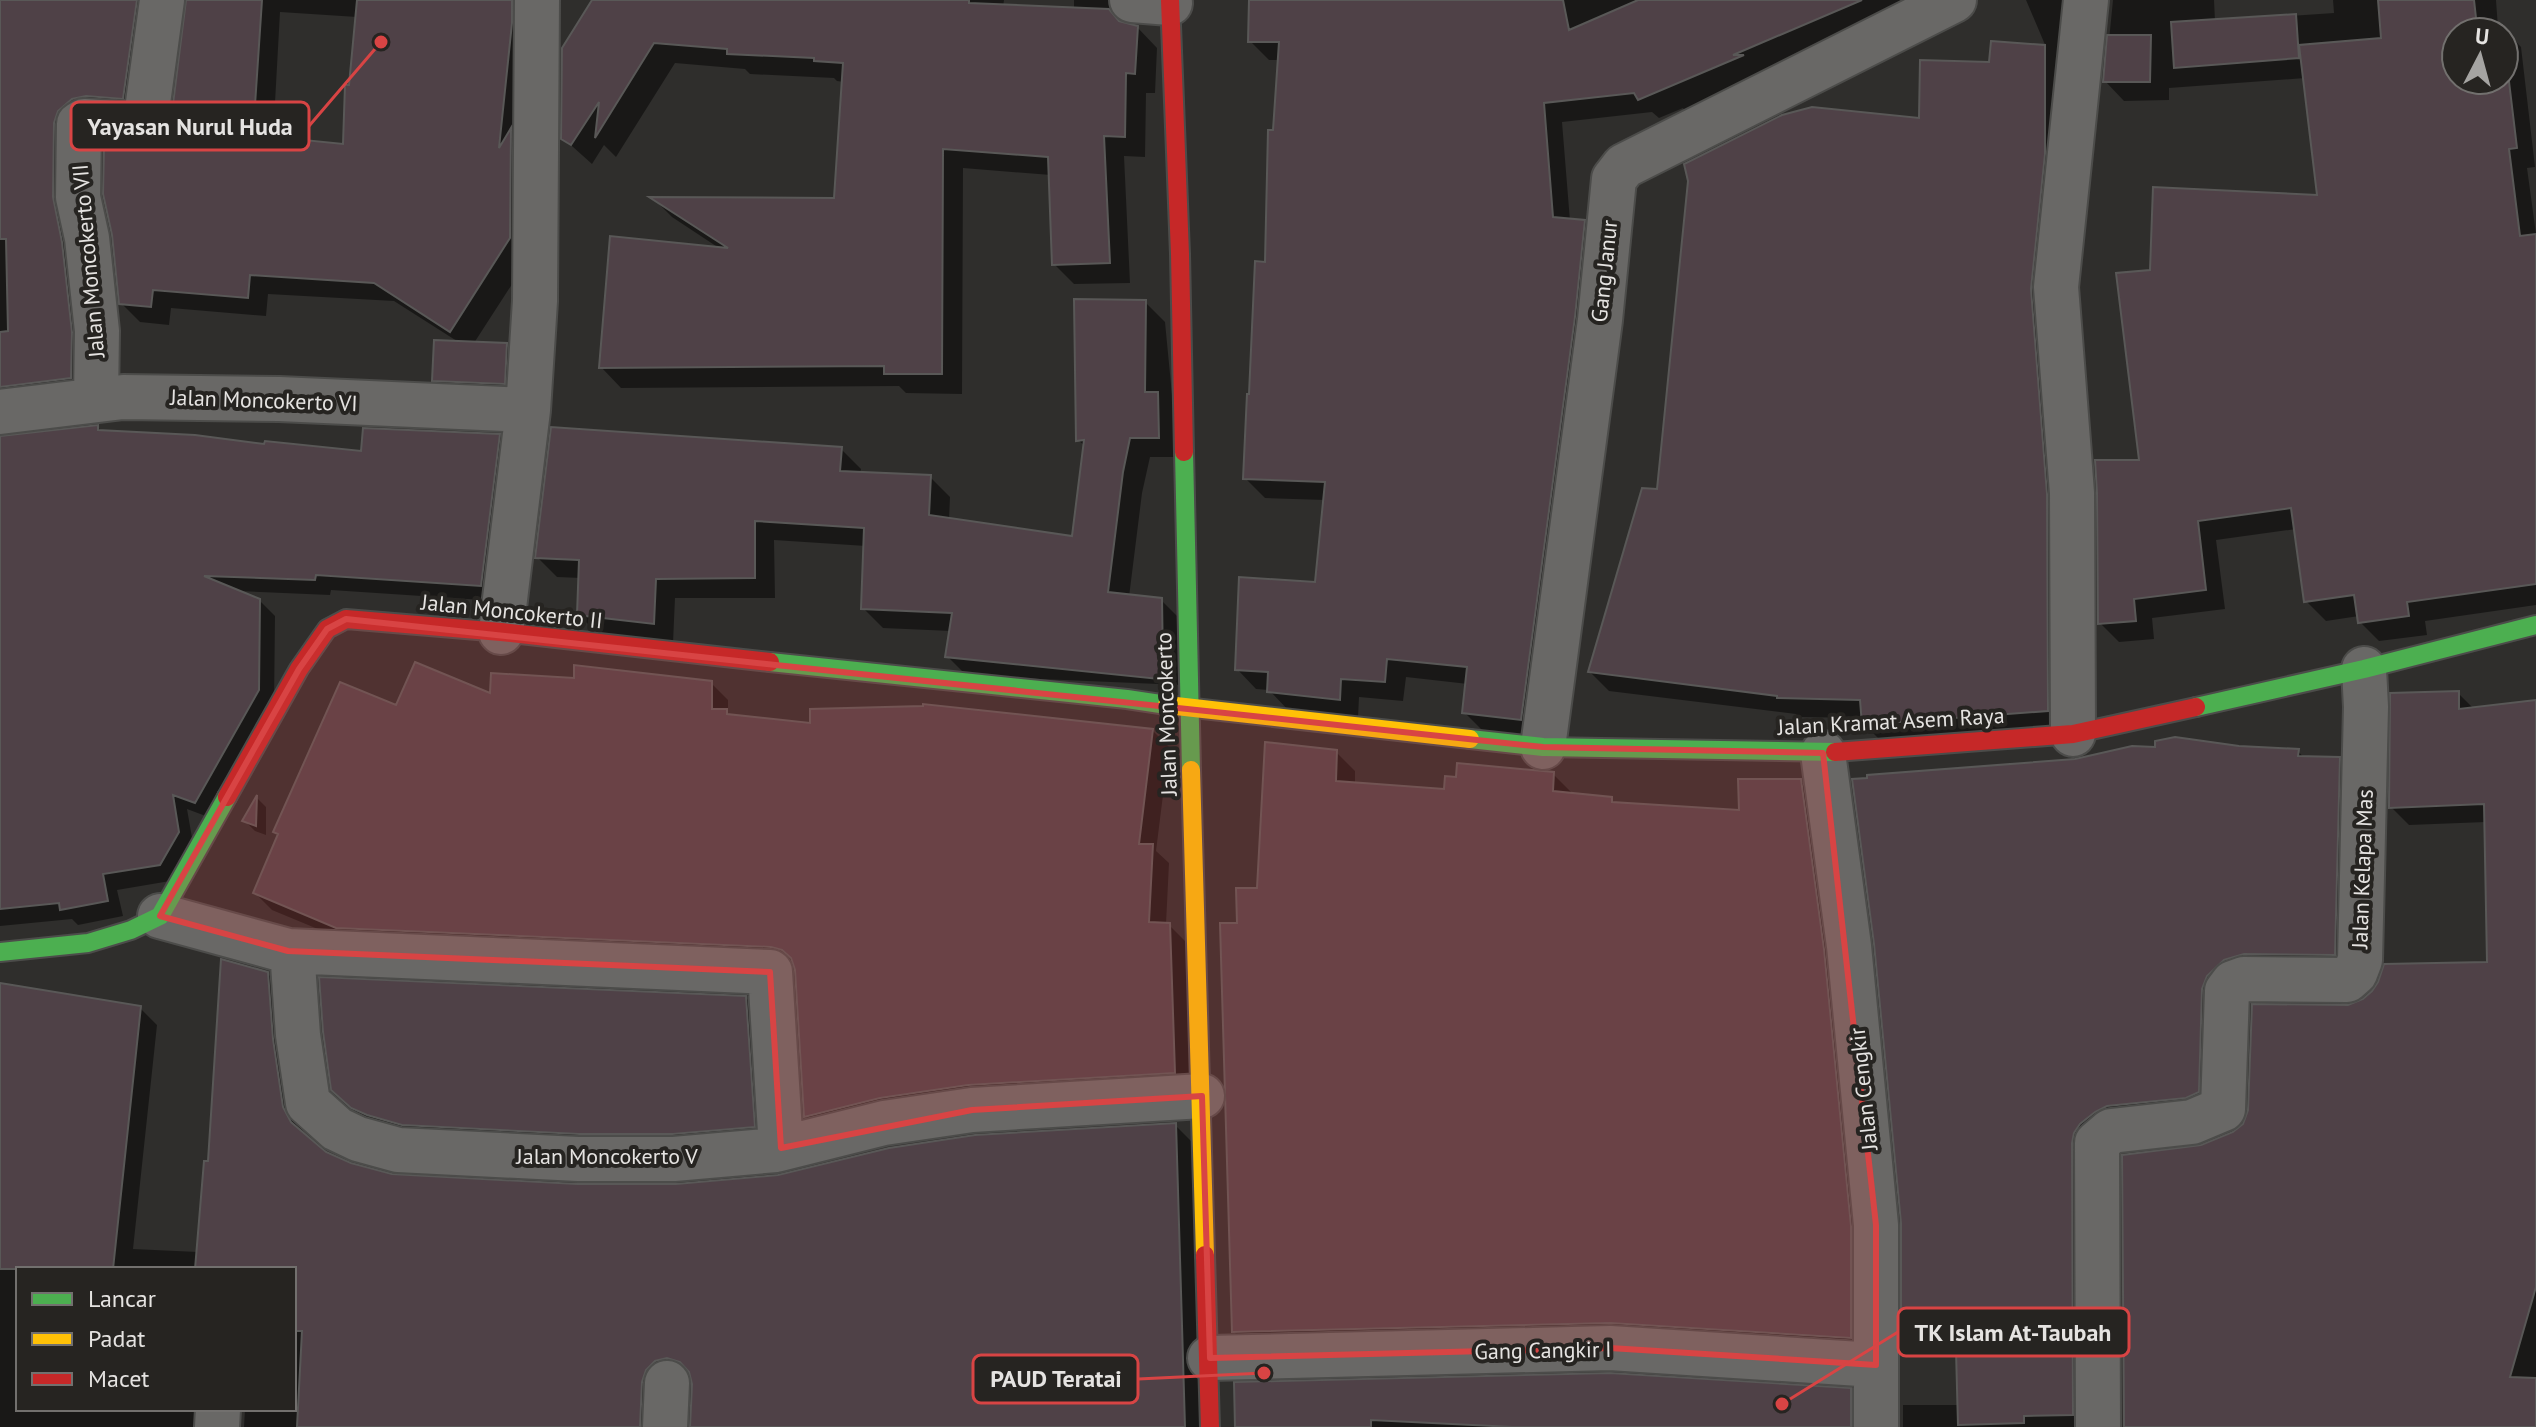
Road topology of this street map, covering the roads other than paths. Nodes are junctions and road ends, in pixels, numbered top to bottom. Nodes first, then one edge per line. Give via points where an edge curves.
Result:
1 (162, 0) edge
2 (537, 0) edge
3 (1954, 0) edge
4 (2086, 0) edge
5 (1157, 1) edge
6 (96, 400) junction
7 (528, 410) junction
8 (0, 412) edge
9 (2536, 625) edge
10 (501, 632) junction
11 (2364, 669) junction
12 (1189, 709) junction
13 (2073, 734) junction
14 (1543, 747) junction
15 (1823, 753) junction
16 (160, 916) junction
17 (288, 951) junction
18 (0, 952) edge
19 (1202, 1096) junction
20 (781, 1148) junction
21 (1210, 1358) junction
22 (1876, 1365) junction
23 (667, 1383) dead end
24 (665, 1427) edge
25 (1210, 1427) edge
26 (1876, 1427) edge
27 (2098, 1427) edge

1 - 6 street, Jalan Moncokerto VII via 145,125 79,124 78,197 97,331
2 - 7 street via 535,301
3 - 14 street, Gang Janur via 1624,166 1614,179
4 - 13 street via 2056,287 2072,493
5 - 12 street, Jalan Moncokerto via 1180,254
6 - 7 street, Jalan Moncokerto VI via 207,397
6 - 8 street, Jalan Moncokerto VI
7 - 10 street
9 - 11 street, Jalan Kramat Asem Raya
10 - 12 street, Jalan Moncokerto II
10 - 16 street, Jalan Moncokerto II via 346,619 327,629 299,669
11 - 13 street, Jalan Kramat Asem Raya
11 - 27 street, Jalan Kelapa Mas via 2361,944 2355,973 2347,980 2233,983 2227,991 2223,1109 2192,1122 2111,1131 2097,1143
12 - 14 street, Jalan Kramat Asem Raya
12 - 19 street, Jalan Moncokerto
13 - 15 street, Jalan Kramat Asem Raya
14 - 15 street, Jalan Kramat Asem Raya
15 - 22 street, Jalan Cengkir via 1849,946 1876,1225
16 - 17 street
16 - 18 street via 88,943
17 - 20 street, Jalan Moncokerto V via 308,1103 337,1129 358,1139 398,1150 578,1159 674,1159
17 - 20 street via 770,972
19 - 20 street, Jalan Moncokerto V via 972,1110 884,1123
19 - 21 street, Jalan Moncokerto
21 - 22 street, Gang Cangkir I via 1610,1348
21 - 25 street, Jalan Moncokerto
22 - 26 street, Jalan Cengkir
23 - 24 street

